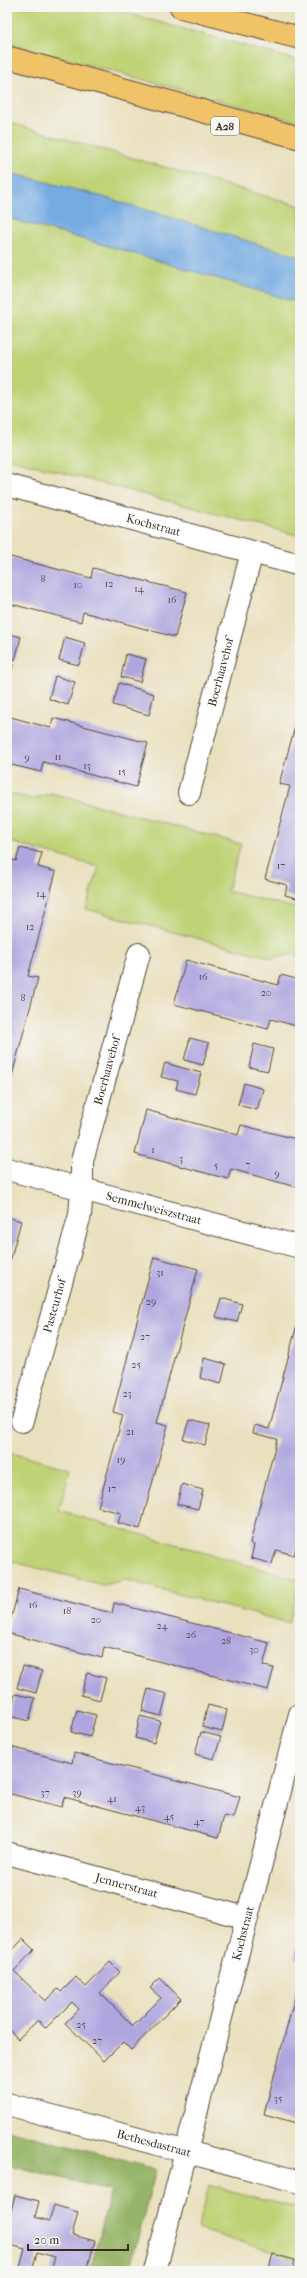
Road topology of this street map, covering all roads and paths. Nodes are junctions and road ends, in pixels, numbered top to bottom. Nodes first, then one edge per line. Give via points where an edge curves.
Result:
1 (181, 7) edge
2 (300, 38) edge
3 (7, 57) edge
4 (150, 98) junction
5 (300, 138) edge
6 (300, 153) edge
7 (7, 485) edge
8 (252, 552) junction
9 (300, 565) edge
10 (189, 793) dead end
11 (139, 954) dead end
12 (7, 1169) edge
13 (82, 1188) junction
14 (300, 1247) edge
15 (22, 1421) dead end
16 (300, 1714) edge
17 (295, 1750) edge
18 (7, 1853) edge
19 (246, 1918) junction
20 (7, 2104) edge
21 (186, 2151) junction
22 (300, 2182) edge
23 (155, 2271) edge

1 - 2 highway
3 - 4 highway, A28
4 - 5 highway, A28
4 - 6 highway, A28
7 - 8 street, Kochstraat
8 - 9 street, Kochstraat
8 - 10 street, Boerhaavehof
11 - 13 street, Boerhaavehof via 82,1161
12 - 13 street, Semmelweiszstraat
13 - 14 street, Semmelweiszstraat
13 - 15 street, Pasteurhof via 80,1214
16 - 17 street, Kochstraat
17 - 19 street, Kochstraat
18 - 19 street, Jennerstraat
19 - 21 street, Kochstraat
20 - 21 street, Bethesdastraat
21 - 22 street, Bethesdastraat
21 - 23 street, Kochstraat

